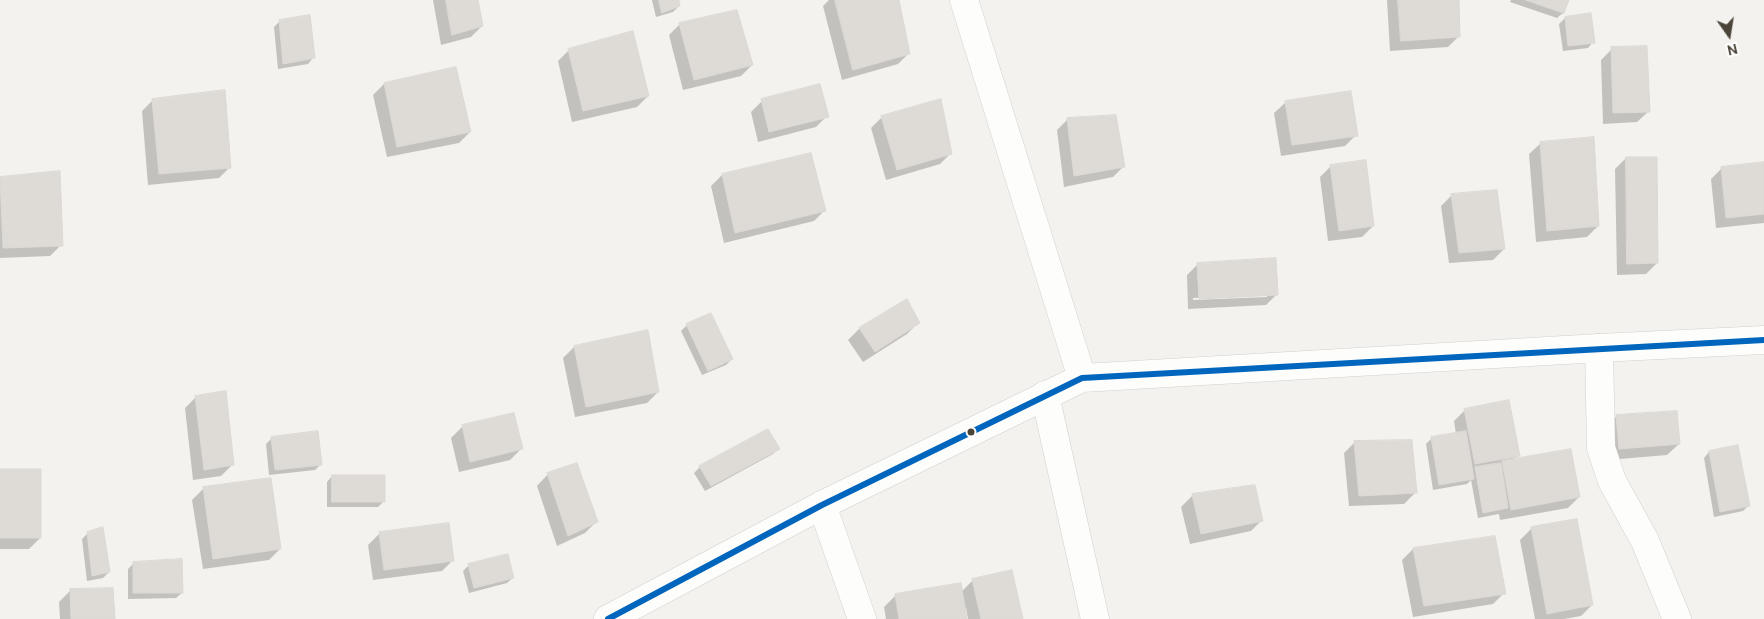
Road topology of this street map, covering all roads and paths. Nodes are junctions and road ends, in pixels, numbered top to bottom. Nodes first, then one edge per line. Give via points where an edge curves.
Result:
1 (964, 0) edge
2 (1764, 340) edge
3 (1599, 348) junction
4 (1082, 378) junction
5 (1045, 395) junction
6 (822, 505) junction
7 (608, 619) edge
8 (862, 619) edge
9 (1095, 619) edge
10 (1677, 619) edge

1 - 4 street
2 - 3 street
3 - 4 street
3 - 10 street via 1601,448 1612,481 1644,541
4 - 5 street
5 - 6 street
5 - 9 street
6 - 7 street
6 - 8 street

